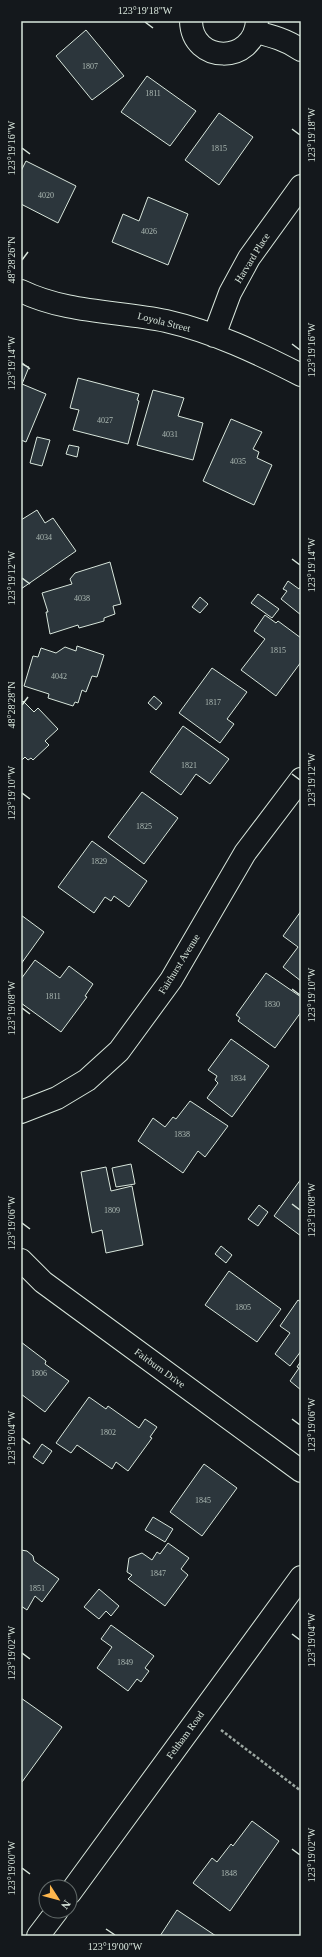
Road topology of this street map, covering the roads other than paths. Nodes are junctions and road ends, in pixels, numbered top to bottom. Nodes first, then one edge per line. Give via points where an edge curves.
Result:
1 (191, 21) edge
2 (256, 27) edge
3 (301, 50) edge
4 (301, 186) edge
5 (21, 291) edge
6 (214, 336) junction
7 (301, 375) edge
8 (301, 779) edge
9 (21, 1112) edge
10 (21, 1260) edge
11 (301, 1471) edge
12 (301, 1577) edge
13 (78, 1881) edge
14 (50, 1919) edge
15 (38, 1936) edge

1 - 2 street via 193,34 199,44 208,51 219,54 241,50 250,42
2 - 3 street via 292,43
4 - 6 street, Harvard Place via 249,258 230,294
5 - 6 street, Loyola Street via 78,309 168,321
6 - 7 street, Loyola Street via 243,346
8 - 9 street, Fairhurst Avenue via 244,853 171,980 119,1051 87,1080 57,1098
10 - 11 street, Fairburn Drive via 42,1282
12 - 13 street, Feltham Road
14 - 15 street

